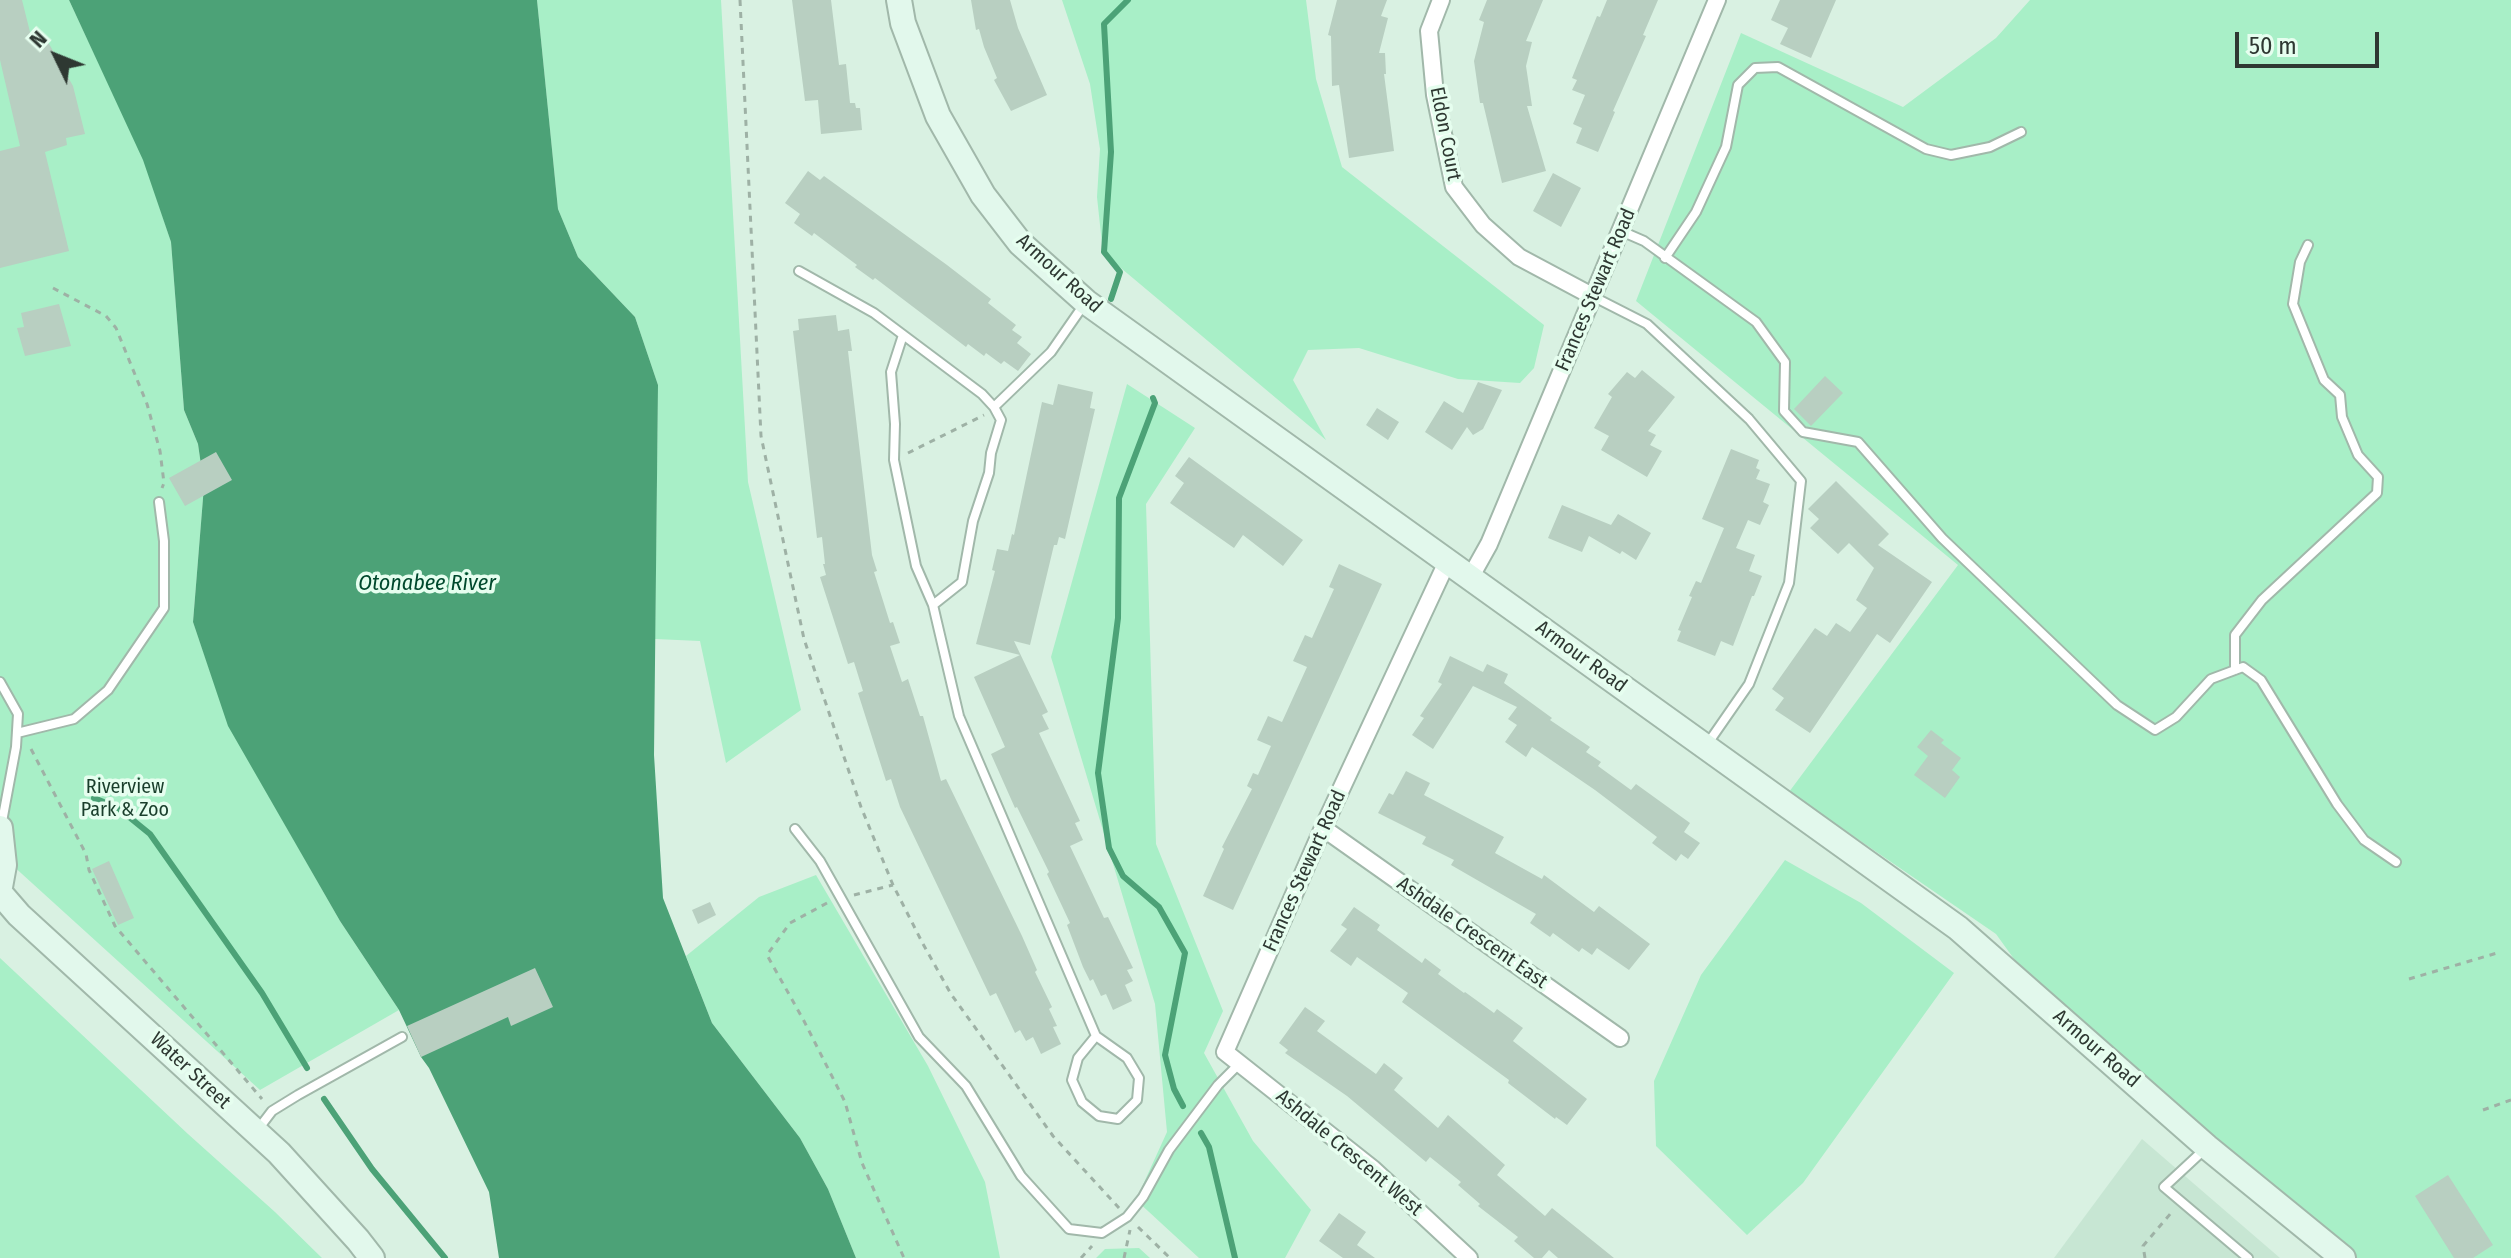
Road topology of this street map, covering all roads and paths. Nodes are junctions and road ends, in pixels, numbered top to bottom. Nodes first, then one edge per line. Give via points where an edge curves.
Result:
1 (740, 0) edge
2 (899, 0) edge
3 (1441, 0) edge
4 (1717, 0) edge
5 (2021, 132) dead end
6 (1621, 231) junction
7 (2308, 245) dead end
8 (1665, 258) junction
9 (799, 271) dead end
10 (53, 288) dead end
11 (1594, 297) junction
12 (1086, 302) junction
13 (903, 335) junction
14 (994, 407) junction
15 (894, 460) junction
16 (159, 502) joint
17 (1447, 562) junction
18 (1470, 578) junction
19 (933, 605) junction
20 (2235, 670) junction
21 (0, 682) edge
22 (18, 733) junction
23 (1705, 746) junction
24 (0, 828) edge
25 (1323, 828) junction
26 (795, 829) dead end
27 (2396, 862) dead end
28 (893, 885) junction
29 (0, 887) edge
30 (0, 893) edge
31 (841, 898) junction
32 (2497, 953) dead end
33 (2409, 979) dead end
34 (1096, 1036) junction
35 (402, 1037) dead end
36 (1620, 1038) dead end
37 (1225, 1052) joint
38 (1240, 1063) junction
39 (2511, 1100) edge
40 (2483, 1110) dead end
41 (272, 1111) junction
42 (256, 1132) junction
43 (2207, 1147) junction
44 (2181, 1201) junction
45 (1127, 1217) junction
46 (372, 1258) edge
47 (904, 1258) edge
48 (1124, 1258) edge
49 (1170, 1258) edge
50 (1469, 1258) edge
51 (2145, 1258) edge
52 (2248, 1258) edge
53 (2343, 1258) edge

1 - 28 path via 761,436 804,639
2 - 12 main road, Armour Road via 938,116 983,195 1020,243
3 - 11 street, Eldon Court via 1429,31 1435,95 1454,187 1483,225 1519,257
4 - 6 street, Frances Stewart Road
5 - 8 lane via 1990,147 1951,155 1926,149 1778,67 1755,68 1738,85 1726,147 1702,199
6 - 8 lane
6 - 11 street, Frances Stewart Road
7 - 20 lane via 2293,304 2324,380 2340,395 2342,417 2358,455 2378,477 2377,493 2249,616 2235,635
8 - 20 lane via 1756,322 1785,362 1784,411 1803,432 1858,442 1942,538 2117,705 2155,730 2176,717 2211,679
9 - 13 lane
10 - 16 path via 106,316 116,328 160,451 164,483
11 - 18 street, Frances Stewart Road
11 - 23 lane via 1647,324 1749,419 1801,481 1789,583 1749,684
12 - 14 lane via 1051,352
12 - 17 main road, Armour Road
13 - 14 lane
13 - 15 lane via 891,372
14 - 15 path
14 - 19 lane via 1001,420 962,582
15 - 19 lane via 916,566
16 - 22 lane via 164,608 108,690 74,719
17 - 18 main road, Armour Road
17 - 25 street, Frances Stewart Road
18 - 23 main road, Armour Road
19 - 34 lane via 959,716
20 - 27 lane via 2243,667 2261,680 2337,804 2364,840
21 - 22 lane via 18,714
22 - 24 lane
22 - 41 path via 45,772 115,926
23 - 43 main road, Armour Road via 1958,928
24 - 29 main road
25 - 36 street, Ashdale Crescent East
25 - 37 street, Frances Stewart Road
26 - 31 lane
28 - 31 path
28 - 45 path via 951,994 1053,1136
30 - 42 main road, Water Street
31 - 45 lane via 919,1037 966,1086 1021,1176 1069,1229 1102,1233
31 - 47 path via 790,923 767,955 845,1102 862,1163
32 - 33 path
34 - 34 lane via 1078,1058 1072,1080 1082,1102 1099,1116 1118,1119 1137,1100 1139,1078 1127,1058
35 - 41 lane
37 - 38 street, Ashdale Crescent West
38 - 45 lane via 1169,1150
38 - 50 street, Ashdale Crescent West via 1373,1169
39 - 40 path
41 - 42 lane
42 - 46 main road, Water Street
43 - 44 lane via 2164,1187
43 - 53 main road, Armour Road
44 - 51 path via 2143,1246
44 - 52 lane
48 - 49 path via 1132,1222

